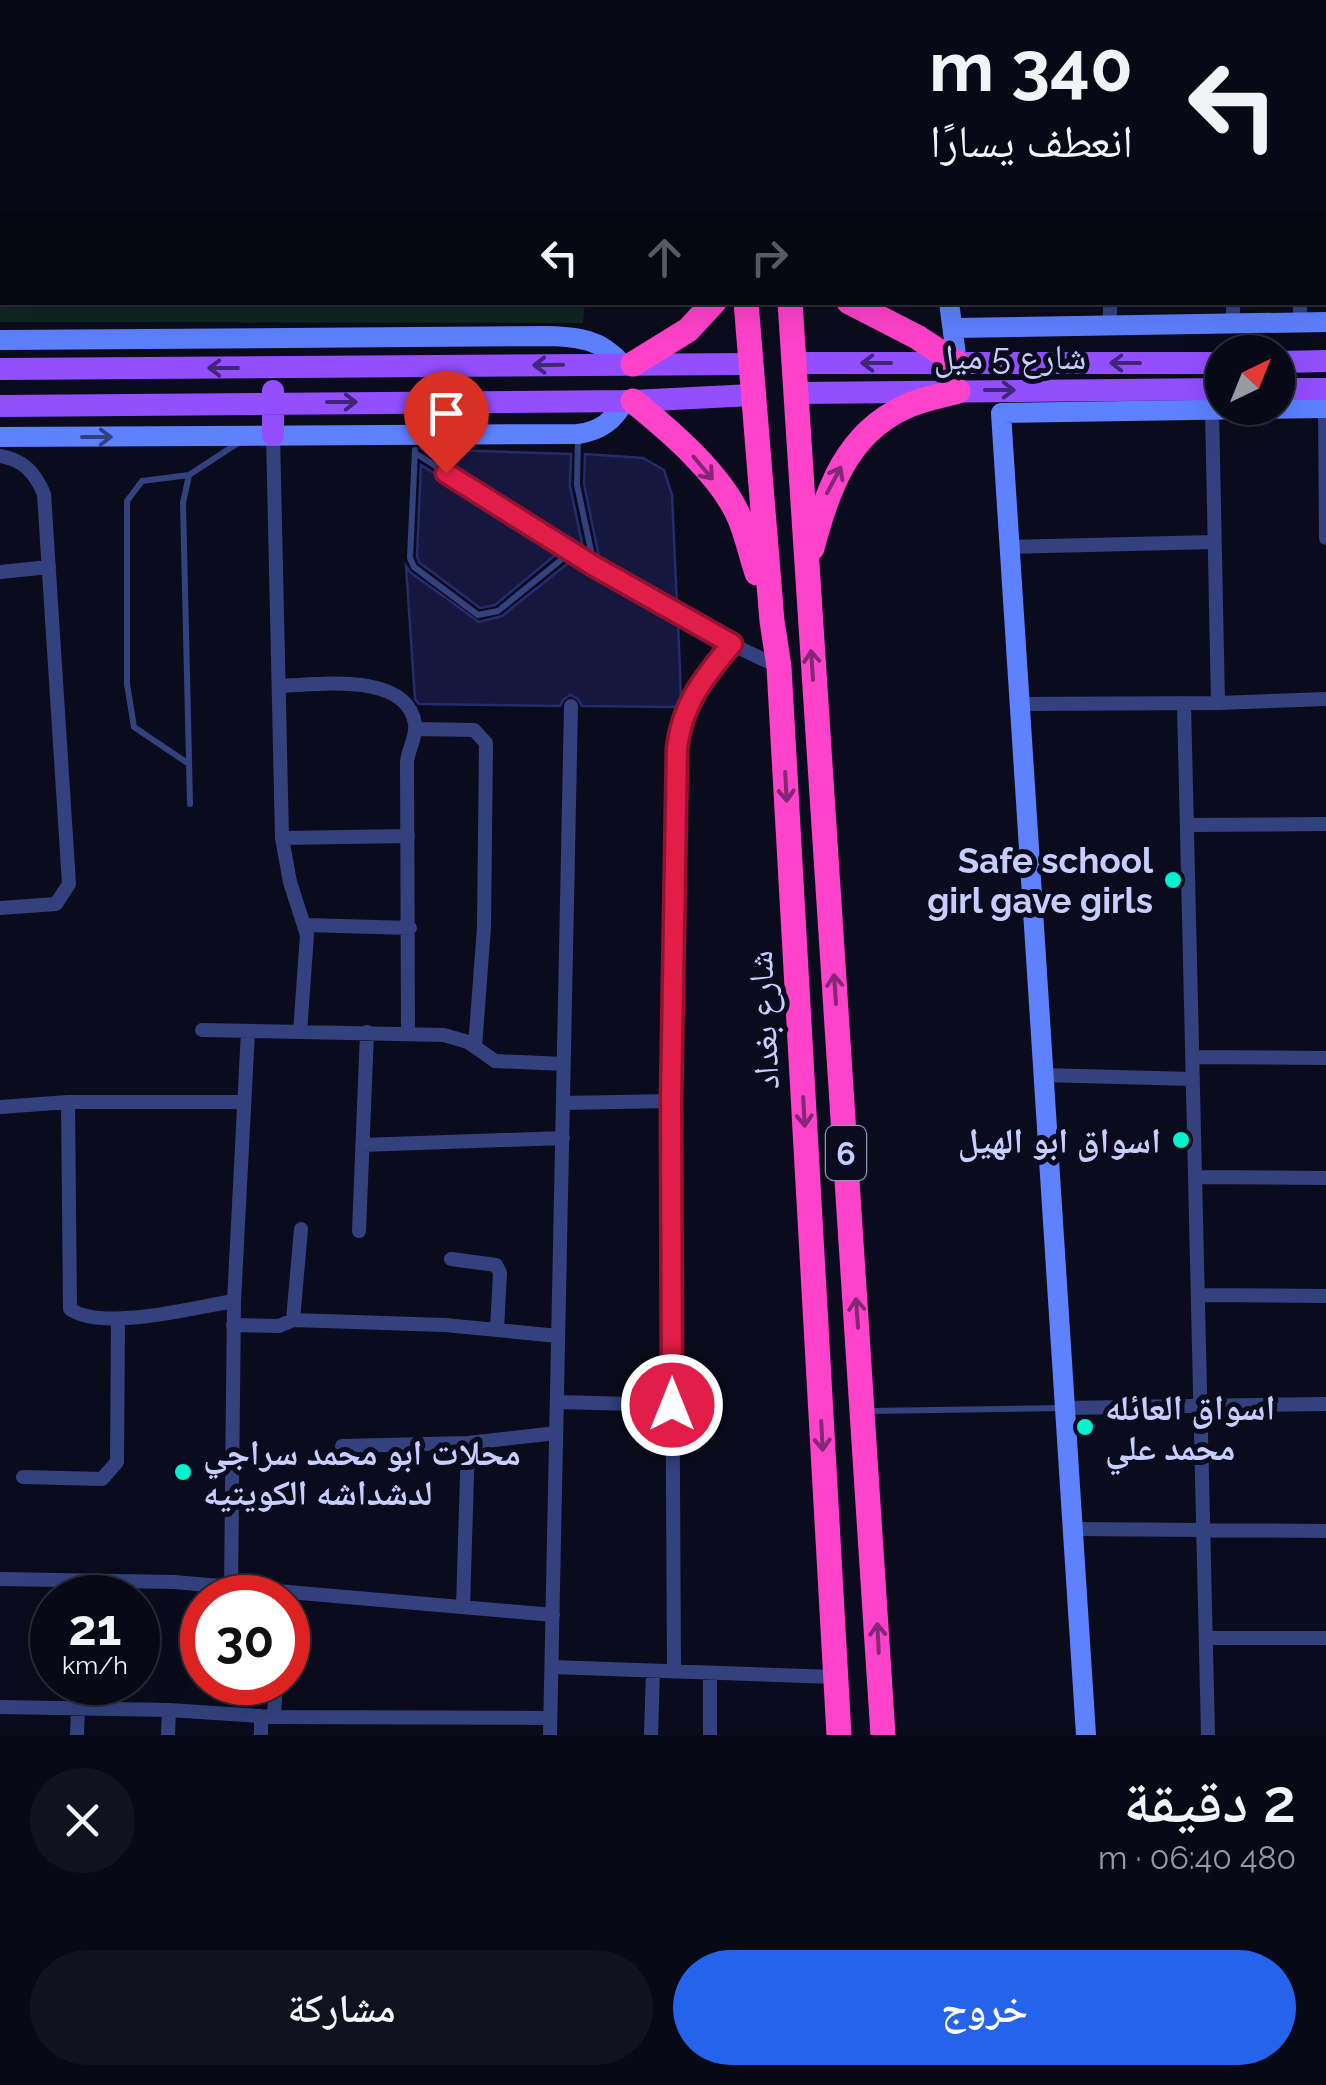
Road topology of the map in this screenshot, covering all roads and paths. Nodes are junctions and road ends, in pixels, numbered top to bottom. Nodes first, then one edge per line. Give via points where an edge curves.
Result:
1 (711, 305) edge
2 (746, 305) edge
3 (790, 305) edge
4 (854, 305) edge
5 (949, 305) edge
6 (1110, 305) edge
7 (1300, 312) edge
8 (1233, 313) edge
9 (1326, 322) edge
10 (1110, 325) junction
11 (952, 328) junction
12 (0, 340) edge
13 (1326, 361) edge
14 (1295, 362) edge
15 (796, 363) junction
16 (957, 363) junction
17 (1205, 363) edge
18 (628, 364) junction
19 (750, 364) junction
20 (272, 368) junction
21 (0, 369) edge
22 (1295, 389) edge
23 (1326, 389) edge
24 (958, 391) junction
25 (797, 394) junction
26 (752, 395) junction
27 (1205, 400) edge
28 (629, 401) junction
29 (1205, 401) edge
30 (273, 402) junction
31 (0, 406) edge
32 (1295, 406) edge
33 (1325, 408) edge
34 (1216, 425) edge
35 (578, 434) junction
36 (273, 435) junction
37 (247, 436) junction
38 (0, 437) edge
39 (416, 444) junction
40 (0, 456) edge
41 (190, 475) junction
42 (1326, 538) edge
43 (1214, 542) junction
44 (1008, 548) junction
45 (572, 551) junction
46 (594, 566) junction
47 (49, 568) junction
48 (0, 572) edge
49 (806, 572) junction
50 (772, 620) junction
51 (732, 644) junction
52 (779, 667) junction
53 (281, 686) junction
54 (1326, 699) edge
55 (1018, 704) junction
56 (1184, 704) junction
57 (1218, 704) junction
58 (571, 706) dead end
59 (416, 728) junction
60 (189, 764) junction
61 (190, 804) dead end
62 (1326, 824) edge
63 (1186, 825) junction
64 (408, 836) junction
65 (282, 838) junction
66 (0, 908) edge
67 (306, 925) junction
68 (410, 928) junction
69 (202, 1030) dead end
70 (248, 1031) junction
71 (300, 1032) junction
72 (367, 1032) junction
73 (408, 1032) junction
74 (475, 1047) junction
75 (1192, 1058) junction
76 (1326, 1058) edge
77 (564, 1064) junction
78 (1042, 1075) junction
79 (1192, 1079) junction
80 (671, 1101) junction
81 (68, 1102) junction
82 (244, 1102) junction
83 (564, 1103) junction
84 (1, 1108) edge
85 (562, 1138) junction
86 (362, 1145) junction
87 (1195, 1177) junction
88 (1326, 1178) edge
89 (301, 1229) dead end
90 (359, 1231) dead end
91 (452, 1259) dead end
92 (1198, 1295) junction
93 (1326, 1296) edge
94 (234, 1301) junction
95 (118, 1319) junction
96 (294, 1320) junction
97 (234, 1324) junction
98 (497, 1329) junction
99 (558, 1336) junction
100 (557, 1402) junction
101 (1326, 1404) edge
102 (672, 1405) junction
103 (1200, 1406) junction
104 (1064, 1408) junction
105 (864, 1411) junction
106 (556, 1432) junction
107 (468, 1443) junction
108 (342, 1446) dead end
109 (23, 1477) dead end
110 (1072, 1529) junction
111 (1203, 1530) junction
112 (1326, 1531) edge
113 (231, 1575) edge
114 (0, 1579) edge
115 (180, 1583) edge
116 (310, 1596) edge
117 (463, 1606) junction
118 (553, 1615) junction
119 (1206, 1638) junction
120 (1326, 1638) edge
121 (552, 1668) junction
122 (653, 1671) junction
123 (674, 1672) junction
124 (710, 1673) junction
125 (835, 1678) junction
126 (270, 1705) edge
127 (0, 1706) edge
128 (78, 1708) junction
129 (169, 1710) junction
130 (267, 1717) junction
131 (356, 1718) junction
132 (452, 1718) junction
133 (550, 1718) junction
134 (77, 1735) edge
135 (168, 1735) edge
136 (261, 1735) edge
137 (355, 1735) edge
138 (452, 1735) edge
139 (550, 1735) edge
140 (651, 1735) edge
141 (710, 1735) edge
142 (839, 1735) edge
143 (884, 1735) edge
144 (1086, 1735) edge
145 (1208, 1735) edge

1 - 18 highway via 688,330
2 - 19 highway, شارع بغداد / 6
3 - 15 highway, شارع بغداد / 6
4 - 16 highway
5 - 11 street
6 - 10 street
7 - 8 street
7 - 9 street
8 - 10 street
10 - 11 street
11 - 16 street
12 - 18 street via 564,336 599,344
13 - 14 main road
16 -> 15 main road, شارع 5 ميل
15 - 25 highway, شارع بغداد / 6
17 -> 16 main road, شارع 5 ميل
18 - 19 main road
18 -> 20 main road
19 - 26 highway, شارع بغداد / 6
20 -> 21 main road
20 - 30 main road
22 - 23 main road
24 - 25 main road, شارع 5 ميل
24 -> 27 main road, شارع 5 ميل
49 -> 24 highway via 834,477 861,441 906,406
25 - 49 highway, شارع بغداد / 6
26 - 28 main road
26 - 50 highway, شارع بغداد / 6
30 -> 28 main road
28 - 35 street via 611,420
28 -> 50 highway via 680,442 739,516
29 - 44 street via 1001,413
30 - 31 main road
30 - 36 main road
32 - 33 street
33 - 42 street
34 - 43 street
35 - 39 street
35 - 46 lane via 577,485
36 - 37 street
36 - 39 street
36 - 53 street
38 -> 37 street
37 - 41 lane
39 - 45 lane
39 - 45 lane via 410,558 478,615 498,611
40 - 47 street via 20,462 44,494
41 - 60 lane via 183,503
41 - 60 lane via 142,481 127,501 127,684 134,727
43 - 44 street
43 - 57 street
44 - 55 street
45 - 46 lane
46 - 51 lane
47 - 48 street
47 - 66 street via 69,884 56,904
105 -> 49 highway, شارع بغداد / 6
50 - 52 highway, شارع بغداد / 6
51 - 52 street
51 - 80 street via 698,685 678,734
52 -> 125 highway, شارع بغداد / 6
53 - 59 street via 380,689 405,705
53 - 65 street
54 - 57 street
55 - 56 street
55 - 78 street
56 - 57 street
56 - 63 street
58 - 77 street
59 - 64 street via 406,762
59 - 74 street via 474,730 486,742
60 - 61 lane
62 - 63 street
63 - 75 street
64 - 65 street
64 - 68 street
65 - 67 street
67 - 68 street
67 - 71 street
68 - 73 street
69 - 70 street
70 - 71 street
70 - 82 street
71 - 72 street
72 - 73 street
72 - 86 street
73 - 74 street via 452,1036
74 - 77 street via 502,1062
75 - 76 street
75 - 79 street
77 - 83 street
78 - 79 street
78 - 104 street
79 - 87 street
80 - 83 street
80 - 102 street
81 - 82 street
81 - 84 street
81 - 95 street via 70,1309
82 - 94 street
83 - 85 street
85 - 86 street
85 - 99 street
86 - 90 street
87 - 88 street
87 - 92 street
89 - 96 street
91 - 98 street via 496,1264
92 - 93 street
92 - 103 street
94 - 95 street
94 - 97 street
95 - 109 street via 117,1462 111,1472 102,1478
96 - 97 street
96 - 98 street
97 - 113 street
98 - 99 street
99 - 100 street
100 - 102 street
100 - 106 street
101 - 103 street
102 - 123 street
103 - 104 street
103 - 111 street
104 - 105 lane
104 - 110 street
143 -> 105 highway, شارع بغداد / 6
106 - 107 street
106 - 118 street
107 - 108 street
107 - 117 street
110 - 111 street
110 - 144 street
111 - 112 street
111 - 119 street
114 - 115 street
116 - 117 street
117 - 118 street
118 - 121 street
119 - 120 street
119 - 145 street
121 - 122 street
121 - 133 street
122 - 123 street
122 - 140 street
123 - 124 street
124 - 125 street
124 - 141 street
125 - 142 highway, شارع بغداد / 6
126 - 130 street
127 - 128 street
128 - 129 street
128 - 134 street
129 - 130 street
129 - 135 street
130 - 131 street
130 - 136 street
131 - 132 street
131 - 137 street
132 - 133 street
132 - 138 street
133 - 139 street

